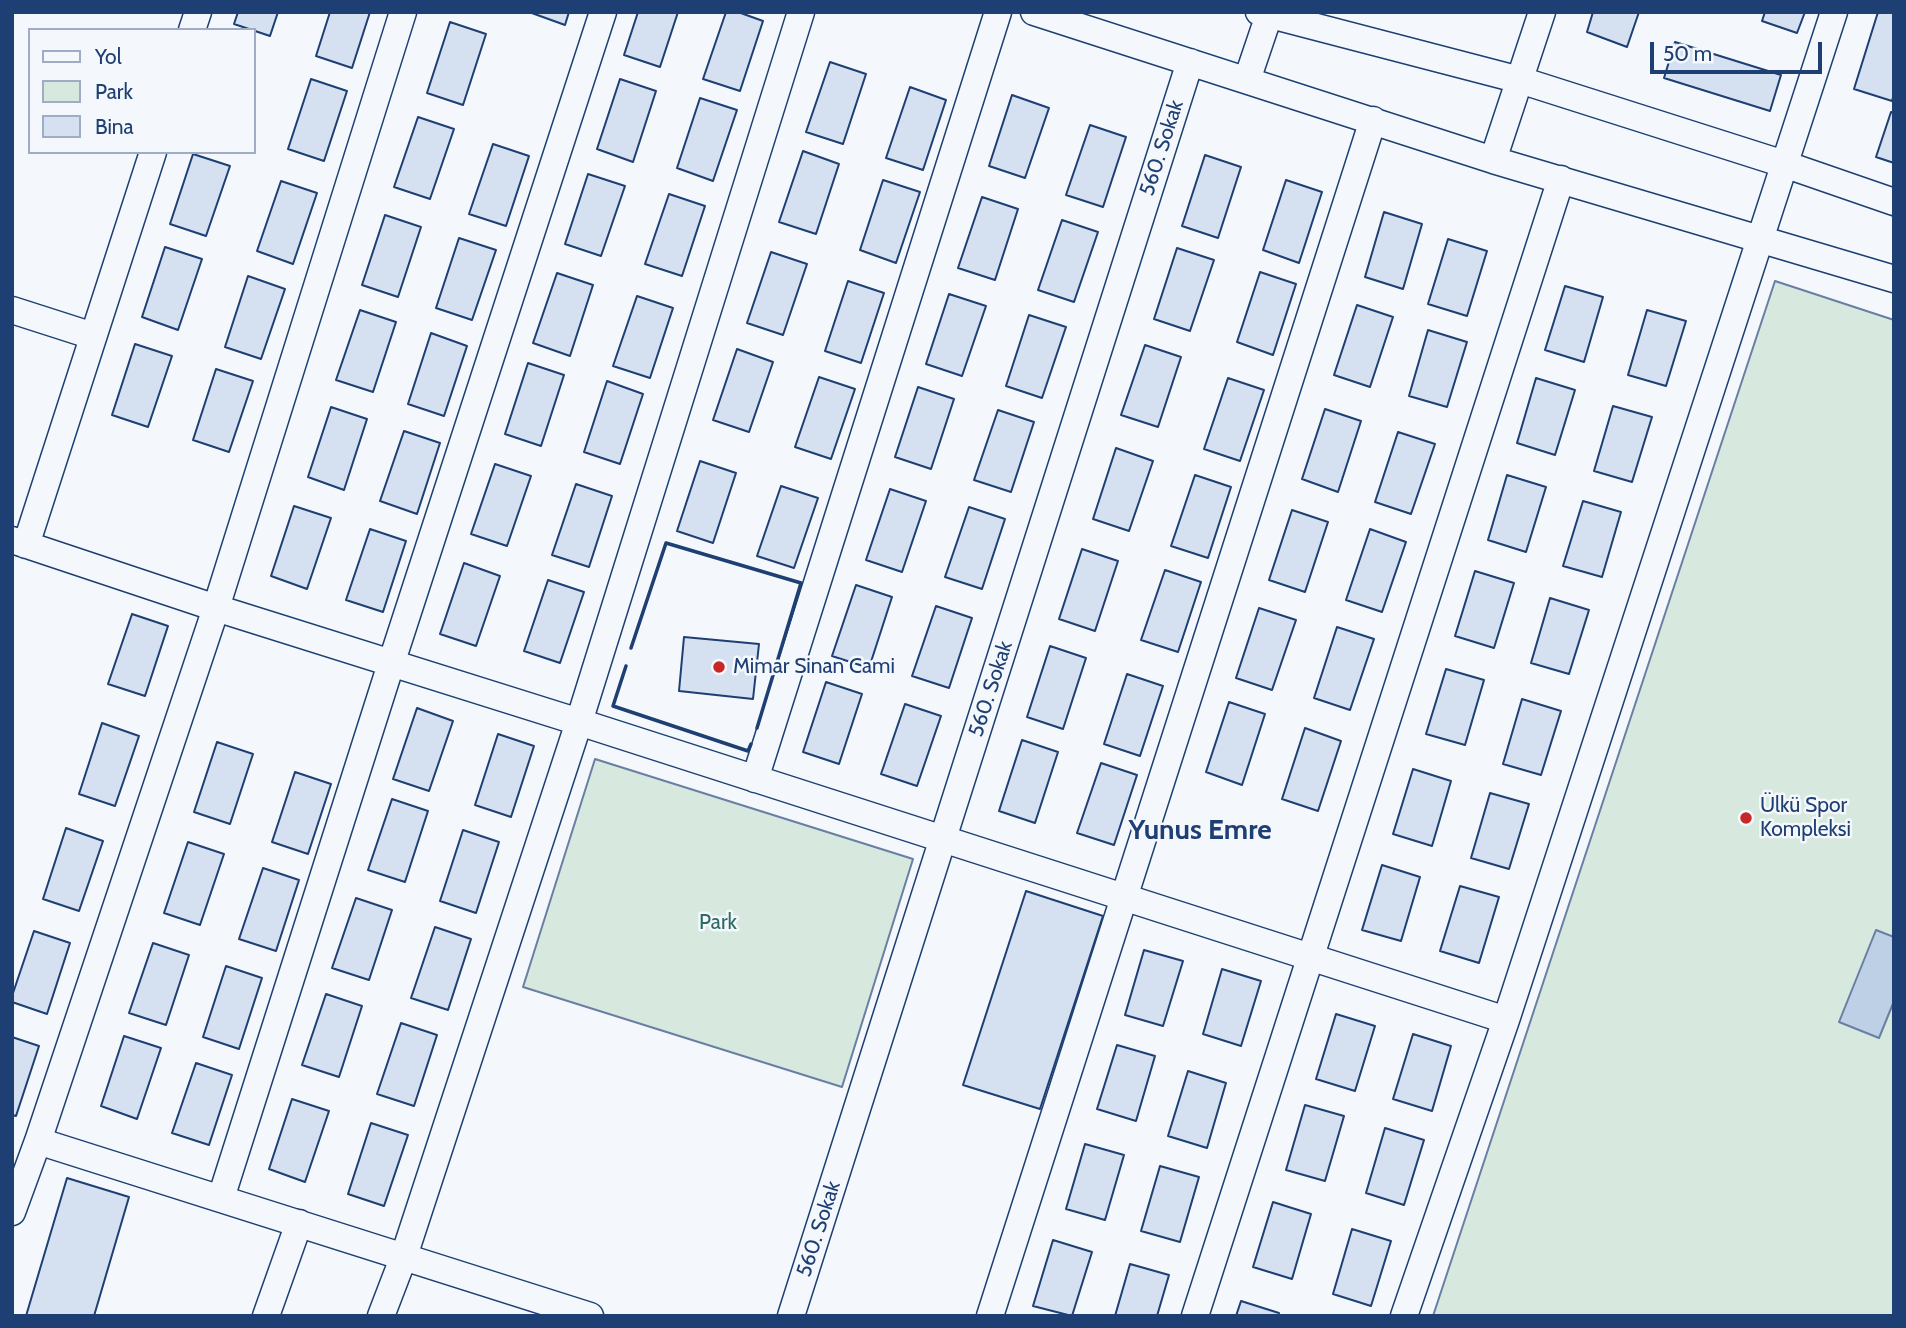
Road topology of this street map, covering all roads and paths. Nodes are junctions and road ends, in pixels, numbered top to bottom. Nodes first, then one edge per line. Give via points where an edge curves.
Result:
1 (403, 12) edge
2 (603, 12) edge
3 (801, 12) edge
4 (998, 12) edge
5 (1034, 12) edge
6 (1542, 12) edge
7 (1834, 12) edge
8 (1264, 14) edge
9 (1190, 62) junction
10 (1247, 80) junction
11 (1520, 80) junction
12 (1373, 120) junction
13 (152, 154) edge
14 (1493, 160) junction
15 (1784, 164) junction
16 (1561, 179) junction
17 (1894, 202) edge
18 (1759, 239) junction
19 (1894, 279) edge
20 (12, 310) edge
21 (93, 336) junction
22 (19, 542) edge
23 (216, 608) junction
24 (391, 664) junction
25 (579, 722) junction
26 (755, 779) junction
27 (943, 839) junction
28 (1123, 897) junction
29 (1311, 957) junction
30 (1506, 1020) junction
31 (38, 1141) junction
32 (221, 1198) junction
33 (12, 1212) edge
34 (299, 1223) junction
35 (404, 1256) junction
36 (267, 1316) edge
37 (381, 1316) edge
38 (590, 1316) edge
39 (791, 1316) edge
40 (990, 1316) edge
41 (1195, 1316) edge
42 (1405, 1316) edge

1 - 23 street
2 - 24 street
3 - 25 street
4 - 26 street
5 - 9 street
6 - 11 street
7 - 15 street
8 - 10 street
8 - 11 street
9 - 10 street
9 - 27 street, 560. Sokak
10 - 12 street
11 - 14 street
11 - 15 street
12 - 14 street
12 - 28 street
13 - 21 street
14 - 16 street
15 - 17 street
15 - 18 street
16 - 18 street
16 - 29 street
18 - 19 street
18 - 30 street
20 - 21 street
21 - 22 street
22 - 23 street
23 - 24 street
23 - 31 street
24 - 25 street
24 - 32 street
25 - 26 street
25 - 35 street
26 - 27 street
27 - 28 street
27 - 39 street, 560. Sokak
28 - 29 street
28 - 40 street
29 - 30 street
29 - 41 street
30 - 42 street
31 - 32 street
31 - 33 street
32 - 34 street
34 - 35 street
34 - 36 street
35 - 37 street
35 - 38 street

